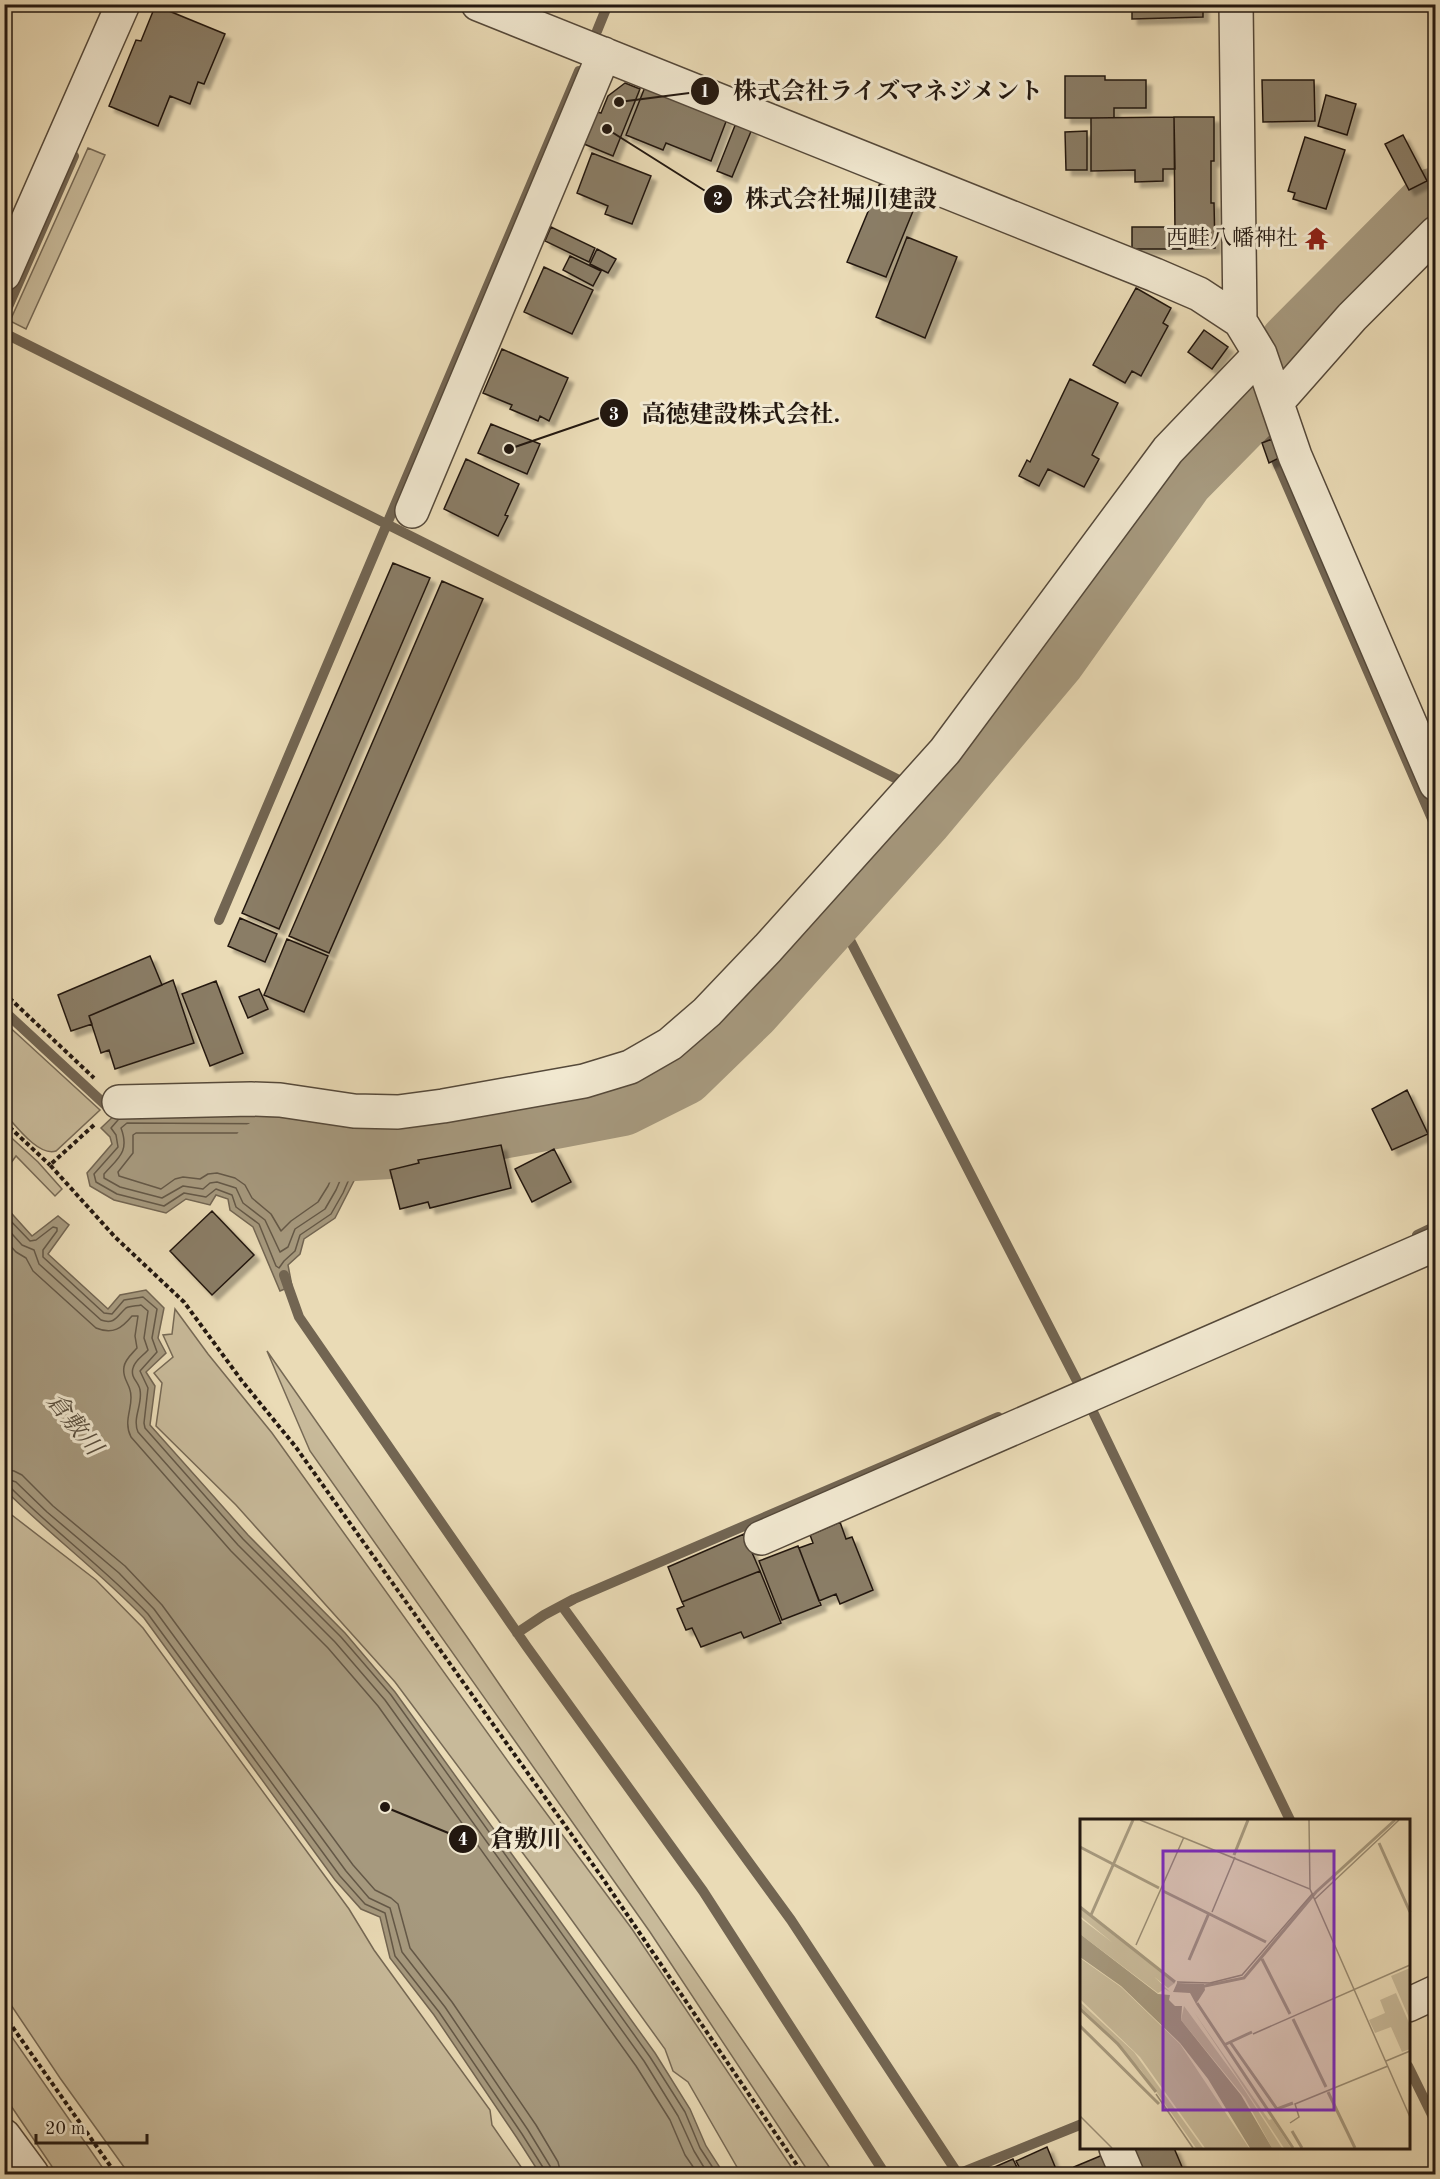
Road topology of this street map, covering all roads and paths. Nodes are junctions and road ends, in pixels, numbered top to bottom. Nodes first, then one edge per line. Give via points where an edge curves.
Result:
1 (123, 4) edge
2 (478, 4) edge
3 (1236, 4) edge
4 (604, 54) junction
5 (1436, 233) edge
6 (4, 274) edge
7 (1240, 321) junction
8 (1268, 378) junction
9 (412, 511) dead end
10 (1436, 784) edge
11 (4, 993) edge
12 (109, 1111) junction
13 (4, 1122) edge
14 (50, 1165) junction
15 (1436, 1244) edge
16 (761, 1538) dead end
17 (1436, 1992) edge
18 (1410, 2004) edge
19 (4, 2015) edge
20 (4, 2136) edge
21 (1116, 2149) edge
22 (32, 2175) edge
23 (116, 2175) edge
24 (803, 2175) edge
25 (1127, 2175) edge

1 - 6 street
2 - 4 street
3 - 7 street
4 - 7 street via 1190,290
4 - 9 street
5 - 8 street via 1352,317
7 - 8 street
8 - 10 street via 1295,456
8 - 12 street via 1168,450 945,751 768,948 707,1012 670,1044 630,1067 584,1082 398,1112 354,1111 261,1099
11 - 12 path
12 - 14 path
13 - 14 path
14 - 24 path via 115,1237 184,1302 295,1446 601,1876
15 - 16 street
17 - 18 street
19 - 23 path
20 - 22 street
21 - 25 street

